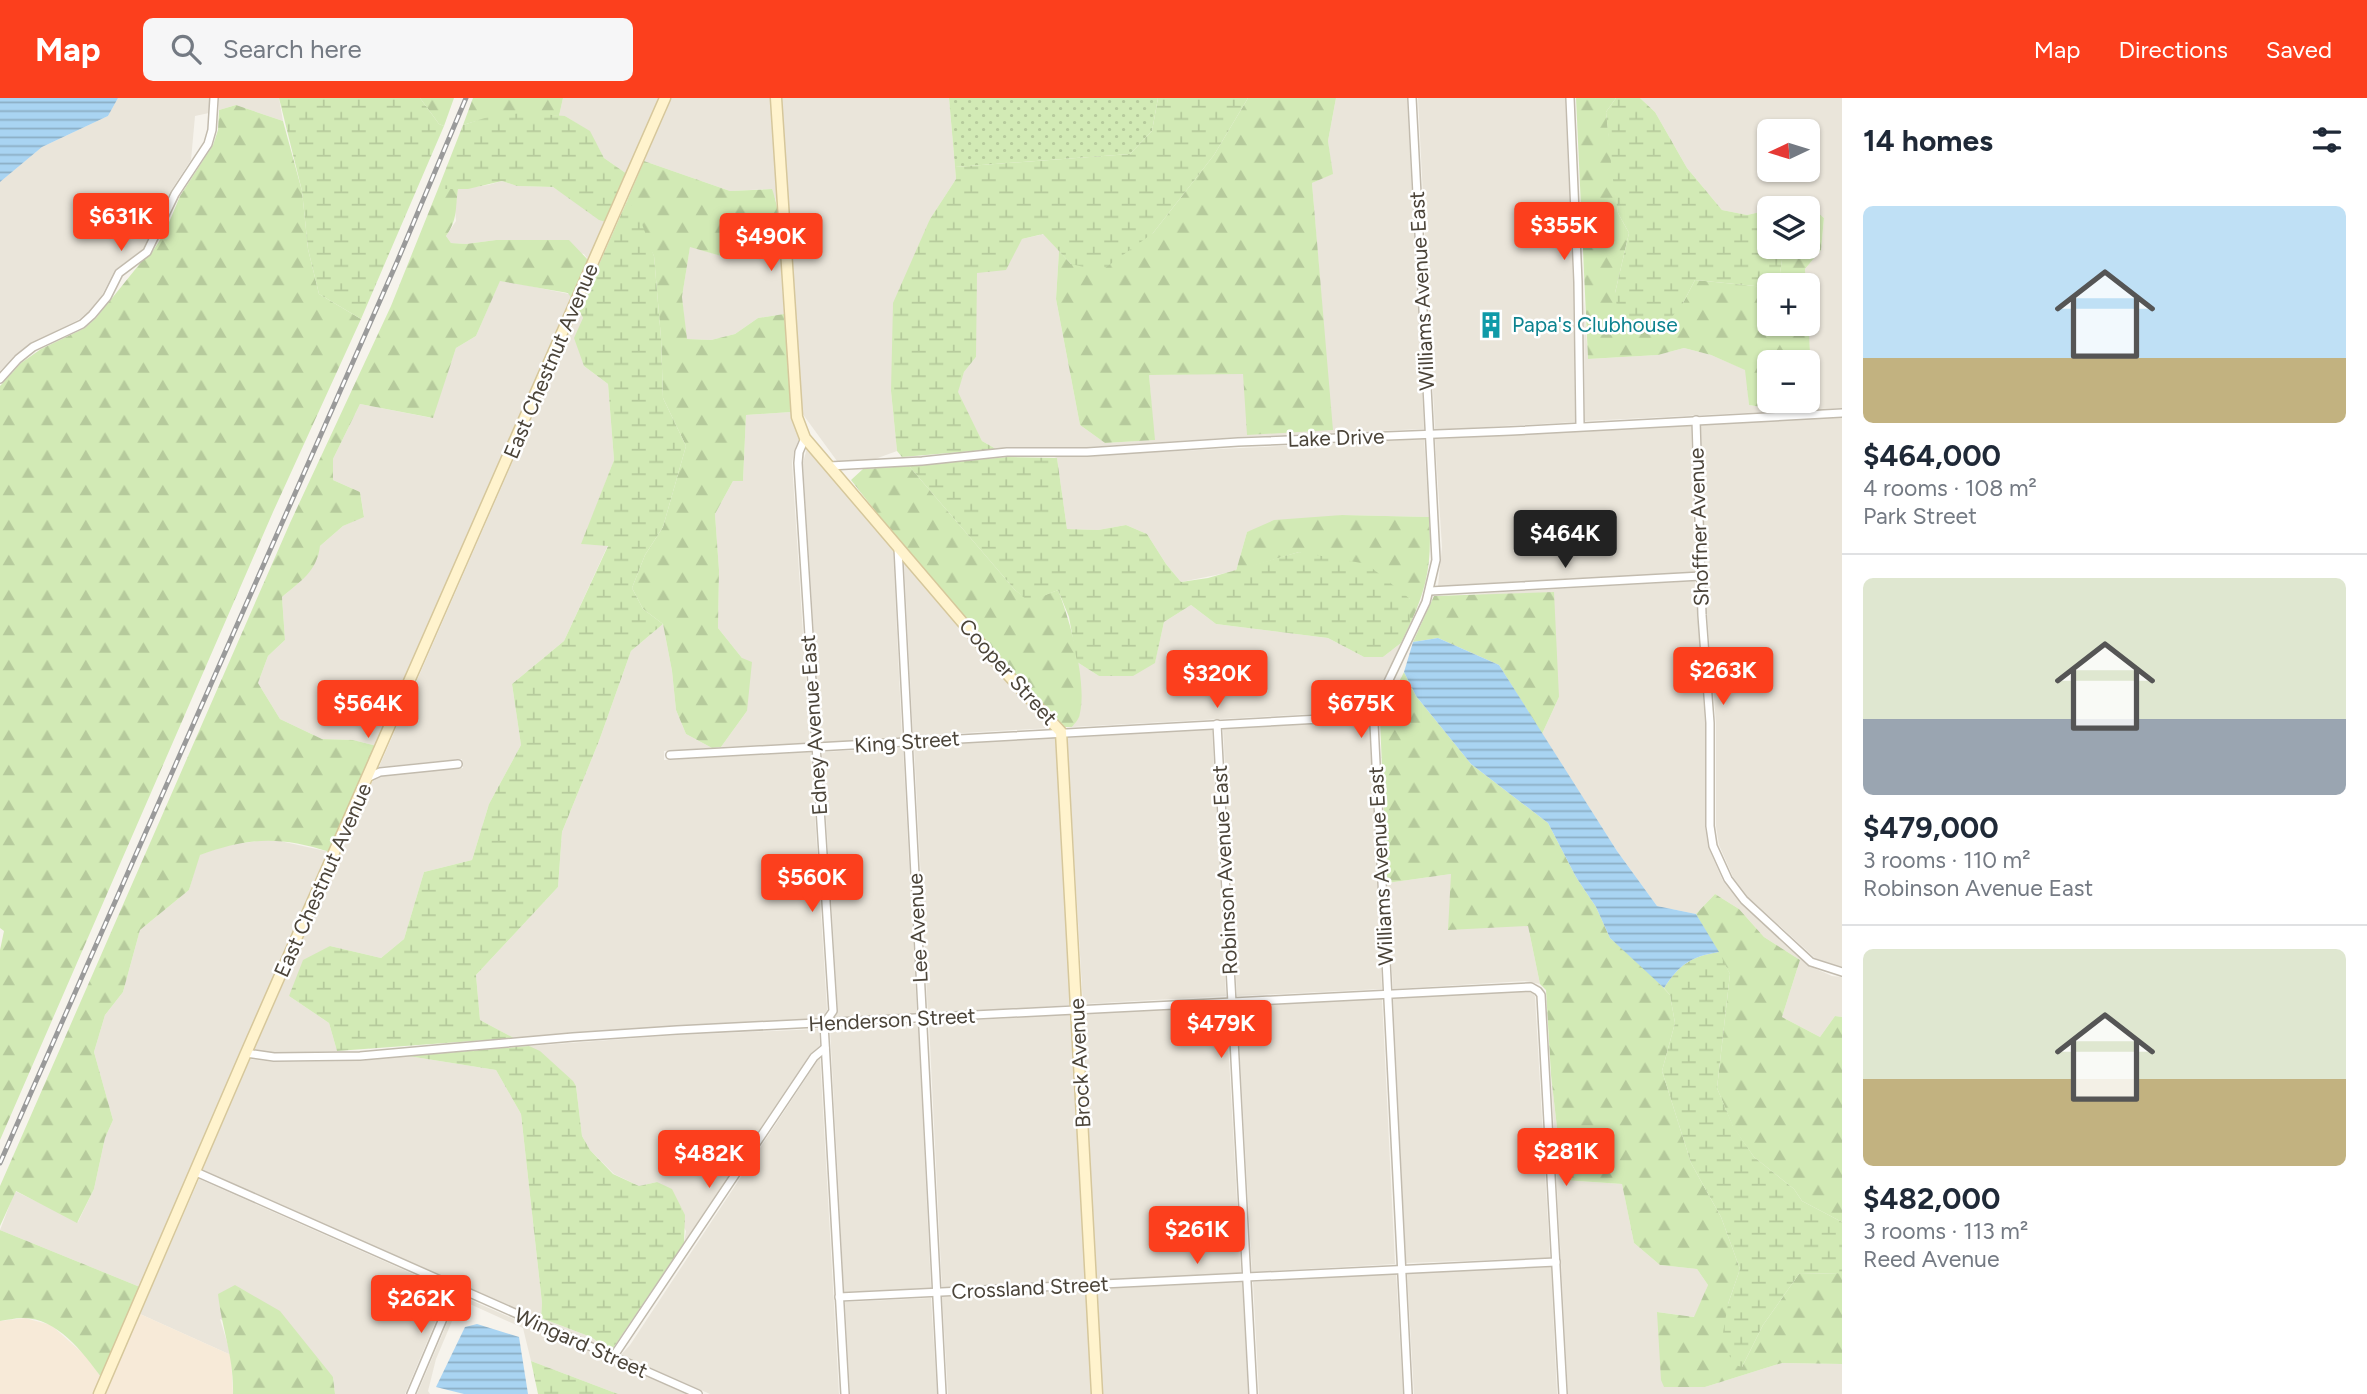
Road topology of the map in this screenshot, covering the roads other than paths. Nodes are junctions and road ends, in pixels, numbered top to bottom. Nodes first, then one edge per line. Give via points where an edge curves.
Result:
1 (214, 98) edge
2 (665, 98) edge
3 (776, 98) edge
4 (1412, 98) edge
5 (1570, 98) edge
6 (0, 379) edge
7 (1842, 413) edge
8 (1696, 420) junction
9 (1580, 426) junction
10 (1429, 435) junction
11 (805, 438) junction
12 (830, 467) junction
13 (898, 547) junction
14 (1701, 576) junction
15 (1430, 591) junction
16 (1375, 716) junction
17 (1217, 724) junction
18 (1061, 732) junction
19 (908, 743) junction
20 (816, 748) junction
21 (670, 755) dead end
22 (457, 764) dead end
23 (369, 777) junction
24 (1842, 972) edge
25 (1387, 994) junction
26 (1231, 1000) junction
27 (1078, 1009) junction
28 (923, 1019) junction
29 (824, 1024) junction
30 (825, 1048) junction
31 (246, 1053) junction
32 (196, 1172) junction
33 (1556, 1262) junction
34 (1401, 1268) junction
35 (1247, 1277) junction
36 (1091, 1285) junction
37 (456, 1288) junction
38 (937, 1293) junction
39 (839, 1297) junction
40 (613, 1357) junction
41 (99, 1394) edge
42 (411, 1394) edge
43 (698, 1394) edge
44 (845, 1394) edge
45 (942, 1394) edge
46 (1097, 1394) edge
47 (1253, 1394) edge
48 (1408, 1394) edge
49 (1563, 1394) edge

1 - 6 street via 208,144 175,194 147,252 119,273 92,316 33,347
2 - 23 street, East Chestnut Avenue
3 - 11 street, Edney Avenue East via 797,417
4 - 10 street, Williams Avenue East
5 - 9 street
7 - 8 street, Lake Drive
8 - 9 street, Lake Drive
8 - 14 street, Shoffner Avenue
9 - 10 street, Lake Drive
10 - 12 street, Lake Drive via 1007,452
10 - 15 street, Williams Avenue East via 1436,547
11 - 12 street, Cooper Street
11 - 20 street, Edney Avenue East via 798,463
12 - 13 street, Cooper Street
13 - 18 street, Cooper Street
13 - 19 street, Lee Avenue
14 - 15 street
14 - 24 street, Shoffner Avenue via 1710,723 1710,826 1717,857 1744,900 1811,961
15 - 16 street, Williams Avenue East
16 - 17 street, Cooper Street
16 - 25 street, Williams Avenue East
17 - 18 street, Cooper Street
17 - 26 street, Robinson Avenue East
18 - 19 street, King Street
18 - 27 street, Brock Avenue
19 - 20 street, King Street
19 - 28 street, Lee Avenue
20 - 21 street, King Street
20 - 29 street, Edney Avenue East via 833,1011
22 - 23 street
23 - 31 street, East Chestnut Avenue
25 - 26 street, Henderson Street
25 - 33 street, Henderson Street via 1525,986 1541,995
25 - 34 street, Williams Avenue East
26 - 27 street, Henderson Street
26 - 35 street, Robinson Avenue East
27 - 28 street, Henderson Street
27 - 36 street, Brock Avenue
28 - 29 street, Henderson Street
28 - 38 street, Lee Avenue
29 - 30 street, Edney Avenue East
29 - 31 street, Henderson Street via 573,1037 360,1056
30 - 39 street, Edney Avenue East
30 - 40 street via 814,1057
31 - 32 street, East Chestnut Avenue
32 - 37 street, Wingard Street
32 - 41 street, East Chestnut Avenue
33 - 34 street, Crossland Street
33 - 49 street
34 - 35 street, Crossland Street
34 - 48 street, Williams Avenue East
35 - 36 street, Crossland Street
35 - 47 street, Robinson Avenue East
36 - 38 street, Crossland Street
36 - 46 street, Brock Avenue
37 - 40 street, Wingard Street
37 - 42 street
38 - 39 street, Crossland Street
38 - 45 street, Lee Avenue
39 - 44 street, Edney Avenue East
40 - 43 street, Wingard Street

